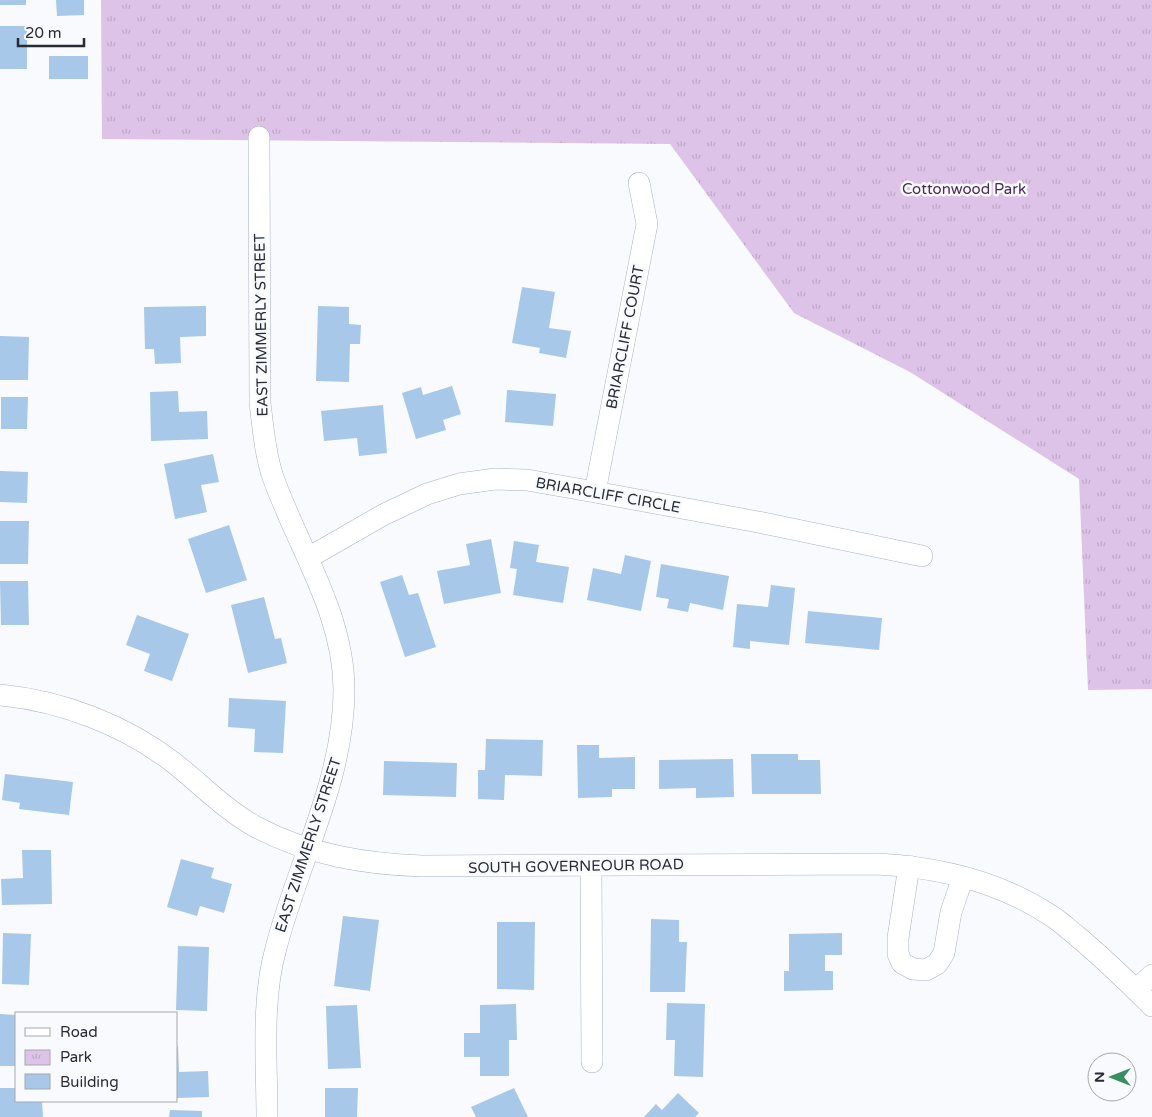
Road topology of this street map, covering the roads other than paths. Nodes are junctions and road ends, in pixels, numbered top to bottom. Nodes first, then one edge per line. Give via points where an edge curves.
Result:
1 (259, 137) dead end
2 (639, 183) dead end
3 (595, 492) junction
4 (922, 556) dead end
5 (308, 558) junction
6 (0, 695) edge
7 (308, 849) junction
8 (591, 865) junction
9 (909, 866) junction
10 (963, 877) junction
11 (1152, 975) edge
12 (1136, 990) junction
13 (1152, 1006) edge
14 (592, 1062) dead end
15 (268, 1117) edge

1 - 5 street, EAST ZIMMERLY STREET via 260,403 272,476
2 - 3 street, BRIARCLIFF COURT via 647,224
3 - 4 street, BRIARCLIFF CIRCLE
3 - 5 street, BRIARCLIFF CIRCLE via 527,480 495,479 458,484 427,494 383,515
5 - 7 street, EAST ZIMMERLY STREET via 332,618 343,658 344,690 341,738
6 - 7 street, SOUTH GOVERNEOUR ROAD via 65,707 115,727 173,763 238,815
7 - 8 street, SOUTH GOVERNEOUR ROAD via 390,865
7 - 15 street, EAST ZIMMERLY STREET via 275,949 269,984
8 - 9 street, SOUTH GOVERNEOUR ROAD
8 - 14 street
9 - 10 street, SOUTH GOVERNEOUR ROAD
9 - 10 street via 898,954 902,963 913,969 926,970 937,964 944,953 951,912
10 - 12 street, SOUTH GOVERNEOUR ROAD via 1026,900 1052,916
11 - 12 street
12 - 13 street, SOUTH GOVERNEOUR ROAD

